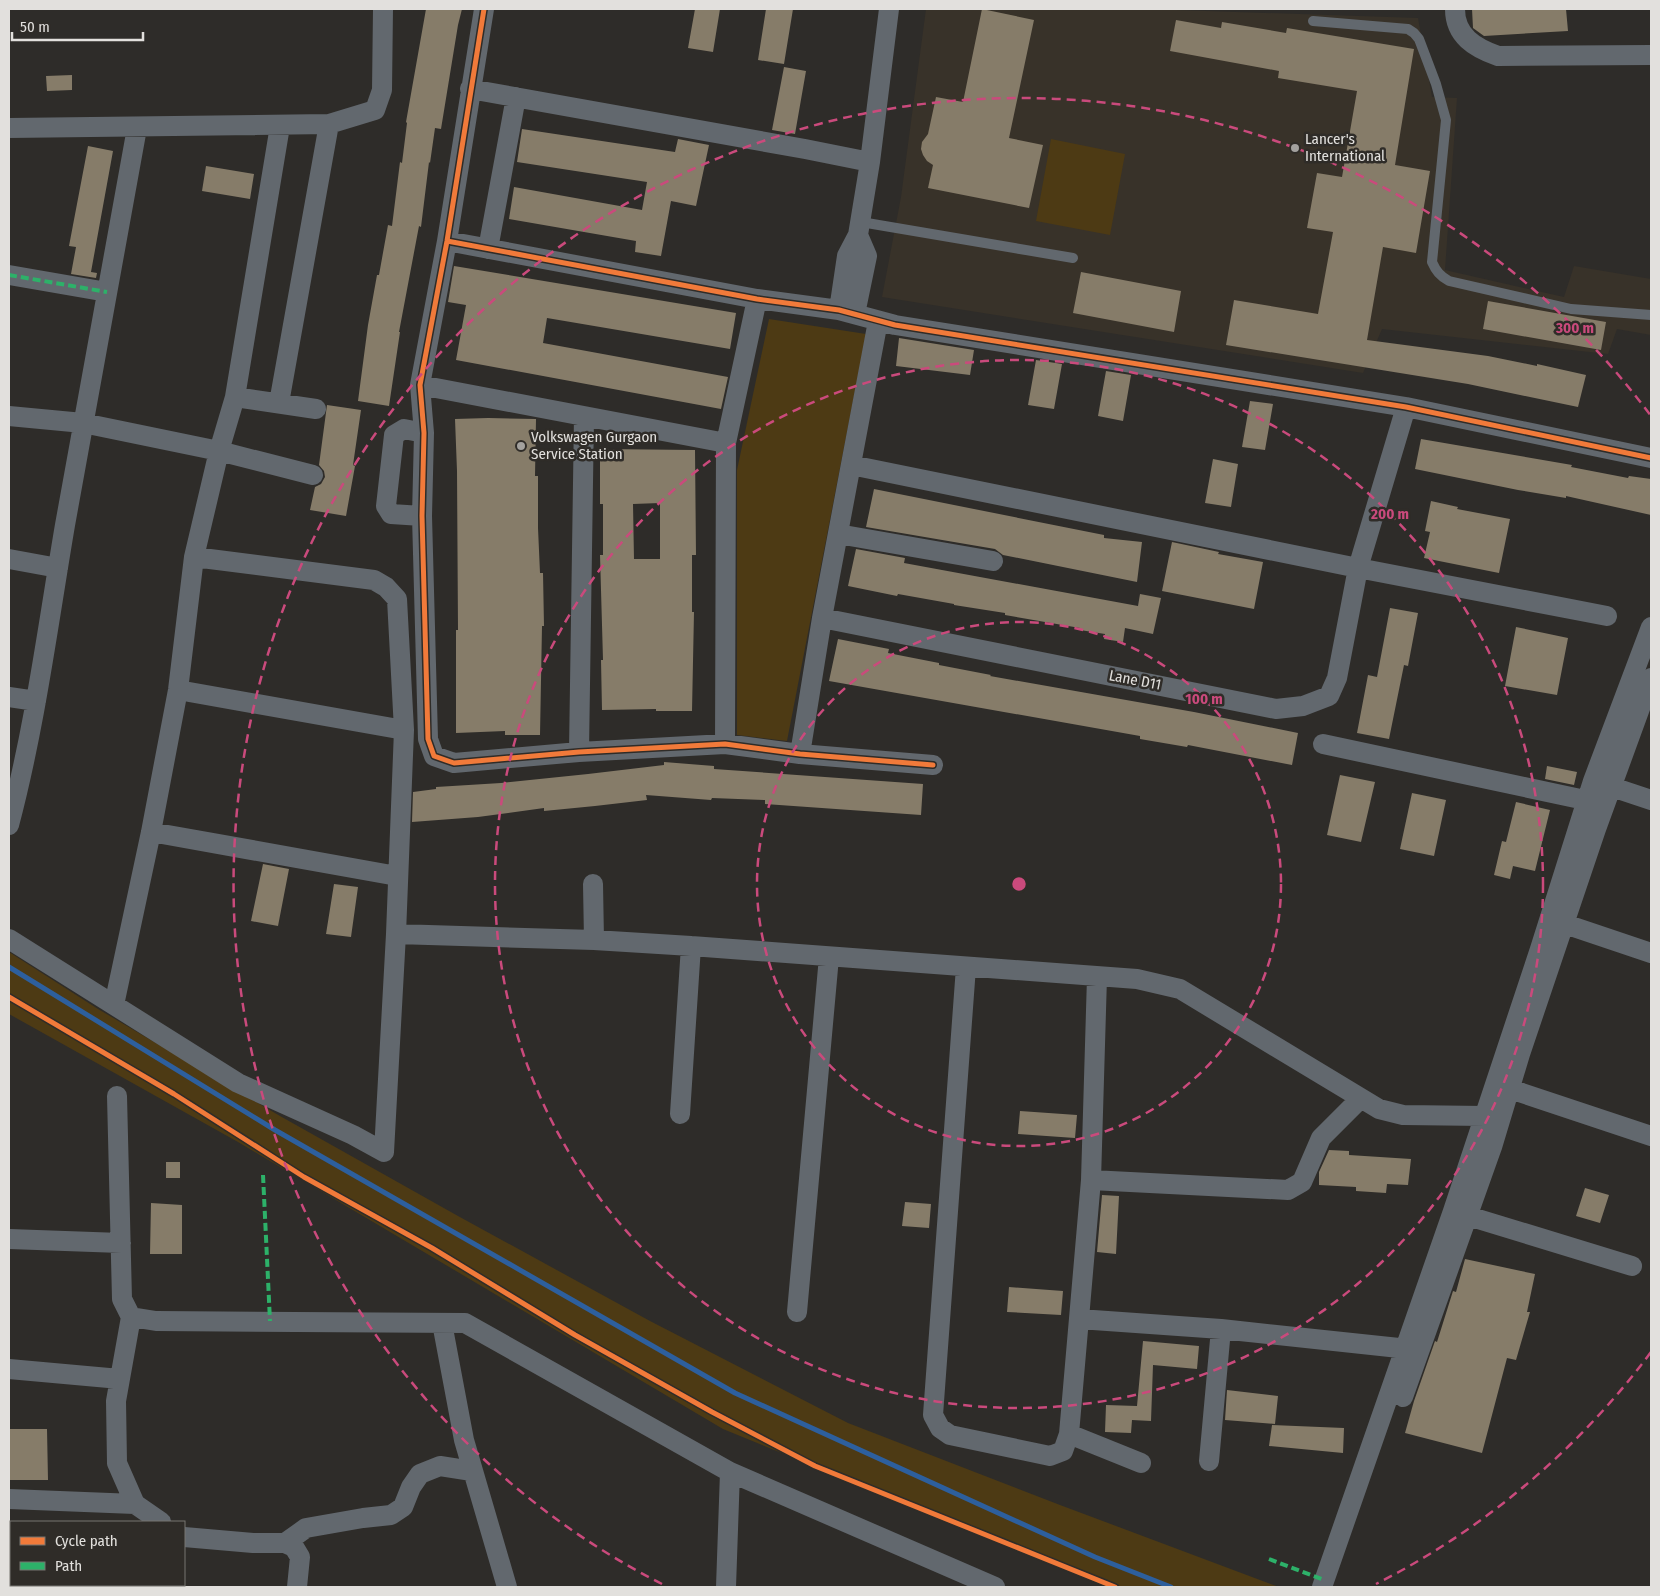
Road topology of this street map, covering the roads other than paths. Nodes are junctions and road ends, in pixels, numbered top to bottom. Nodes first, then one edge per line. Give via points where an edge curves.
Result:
1 (383, 9) edge
2 (484, 9) edge
3 (889, 9) edge
4 (1455, 9) edge
5 (1313, 21) dead end
6 (1651, 55) edge
7 (470, 89) junction
8 (516, 97) junction
9 (329, 124) junction
10 (280, 126) junction
11 (9, 128) edge
12 (137, 128) junction
13 (870, 162) junction
14 (860, 229) junction
15 (447, 241) junction
16 (488, 249) junction
17 (1073, 258) dead end
18 (9, 275) edge
19 (107, 292) junction
20 (756, 298) junction
21 (847, 312) junction
22 (1651, 315) edge
23 (878, 321) junction
24 (420, 385) junction
25 (235, 397) junction
26 (279, 403) junction
27 (1406, 407) junction
28 (316, 409) dead end
29 (9, 416) edge
30 (584, 416) junction
31 (83, 423) junction
32 (424, 433) junction
33 (726, 443) junction
34 (218, 451) junction
35 (1651, 458) edge
36 (851, 465) junction
37 (313, 475) dead end
38 (422, 516) junction
39 (838, 534) junction
40 (194, 556) junction
41 (9, 559) edge
42 (993, 561) dead end
43 (58, 568) junction
44 (1358, 568) junction
45 (1607, 616) dead end
46 (822, 618) junction
47 (1651, 627) edge
48 (1651, 678) edge
49 (178, 690) junction
50 (9, 697) edge
51 (36, 701) junction
52 (404, 730) junction
53 (725, 744) junction
54 (1323, 744) dead end
55 (579, 752) junction
56 (800, 754) junction
57 (933, 765) dead end
58 (13, 790) edge
59 (1599, 793) junction
60 (1651, 800) edge
61 (9, 825) edge
62 (151, 832) junction
63 (397, 876) junction
64 (594, 884) dead end
65 (1557, 921) junction
66 (396, 934) junction
67 (9, 939) edge
68 (594, 940) junction
69 (691, 946) junction
70 (1651, 953) edge
71 (829, 956) junction
72 (966, 967) junction
73 (1097, 977) junction
74 (114, 1005) junction
75 (1503, 1087) junction
76 (117, 1096) dead end
77 (1360, 1098) junction
78 (680, 1114) dead end
79 (1485, 1116) junction
80 (1651, 1136) edge
81 (1091, 1180) junction
82 (1461, 1213) junction
83 (9, 1239) edge
84 (121, 1243) junction
85 (1632, 1266) dead end
86 (797, 1312) dead end
87 (130, 1317) junction
88 (1079, 1319) junction
89 (442, 1322) junction
90 (1221, 1329) junction
91 (1413, 1349) junction
92 (9, 1369) edge
93 (120, 1379) junction
94 (1069, 1434) junction
95 (1209, 1461) dead end
96 (1140, 1463) dead end
97 (472, 1471) junction
98 (730, 1472) junction
99 (9, 1499) edge
100 (134, 1504) junction
101 (160, 1521) edge
102 (185, 1537) edge
103 (285, 1543) junction
104 (297, 1587) edge
105 (507, 1587) edge
106 (726, 1587) edge
107 (995, 1587) edge
108 (1322, 1587) edge
109 (1335, 1587) edge

1 - 9 street via 382,90 375,110
2 - 7 street
3 - 13 street
4 - 6 street via 1460,31 1480,50 1498,56
5 - 22 lane via 1408,30 1419,39 1446,120 1432,262 1442,277 1571,309
7 - 8 street
7 - 15 street
8 - 13 street
8 - 16 street
9 - 10 street
9 - 26 street
10 - 12 street
10 - 25 street
11 - 12 street
12 - 19 street
13 - 14 street
14 - 17 lane
14 - 21 street via 847,256
15 - 16 street
15 - 24 street
16 - 20 street
18 - 19 street
19 - 31 street
20 - 21 street
20 - 33 street
21 - 23 street
23 - 27 street
23 - 36 street
24 - 30 street
24 - 32 street
25 - 26 street
25 - 34 street
26 - 28 street
27 - 35 street
27 - 44 street, Lane D11
29 - 31 street
30 - 33 street
30 - 55 street
31 - 34 street
31 - 43 street
32 - 38 street
32 - 38 street via 404,430 394,435 386,506 391,514
33 - 53 street
34 - 37 street
34 - 40 street
36 - 39 street
36 - 44 street
38 - 55 street via 428,739 434,756 454,763
39 - 42 street
39 - 46 street
40 - 49 street
40 - 52 street via 374,580 386,587 397,599
41 - 43 street
43 - 51 street
44 - 45 street
44 - 46 street, Lane D11 via 1336,678 1329,696 1303,706 1276,709
46 - 56 street
47 - 59 street
48 - 59 street
49 - 52 street
49 - 62 street
50 - 51 street
51 - 58 street
52 - 63 street
53 - 55 street
53 - 56 street
54 - 59 street
56 - 57 street
58 - 61 street
59 - 60 street
59 - 65 street
62 - 63 street
62 - 74 street
63 - 66 street
64 - 68 street
65 - 70 street
65 - 75 street
66 - 68 street
66 - 74 street via 384,1152 238,1083
67 - 74 street
68 - 69 street
69 - 71 street
69 - 78 street
71 - 72 street
71 - 86 street
72 - 73 street
72 - 94 street via 933,1415 940,1428 950,1435 1050,1456 1063,1451
73 - 77 street via 1136,979 1180,989
73 - 81 street
75 - 79 street
75 - 80 street
75 - 82 street via 1492,1147
76 - 84 street
77 - 79 street via 1379,1109 1403,1115
77 - 81 street via 1321,1138 1302,1182 1288,1190
79 - 82 street
81 - 88 street
82 - 85 street
82 - 91 street
83 - 84 street
84 - 87 street via 122,1299
87 - 89 street via 156,1321
87 - 93 street
88 - 90 street
88 - 94 street
89 - 97 street
89 - 98 street via 466,1324
90 - 91 street
90 - 95 street
91 - 108 street
91 - 109 street
92 - 93 street
93 - 100 street via 116,1401 117,1463
94 - 96 street
97 - 103 street via 440,1466 420,1474 403,1507 391,1515 306,1528
97 - 105 street
98 - 106 street
98 - 107 street
99 - 100 street
100 - 101 street
102 - 103 street
103 - 104 street via 294,1547 300,1557

